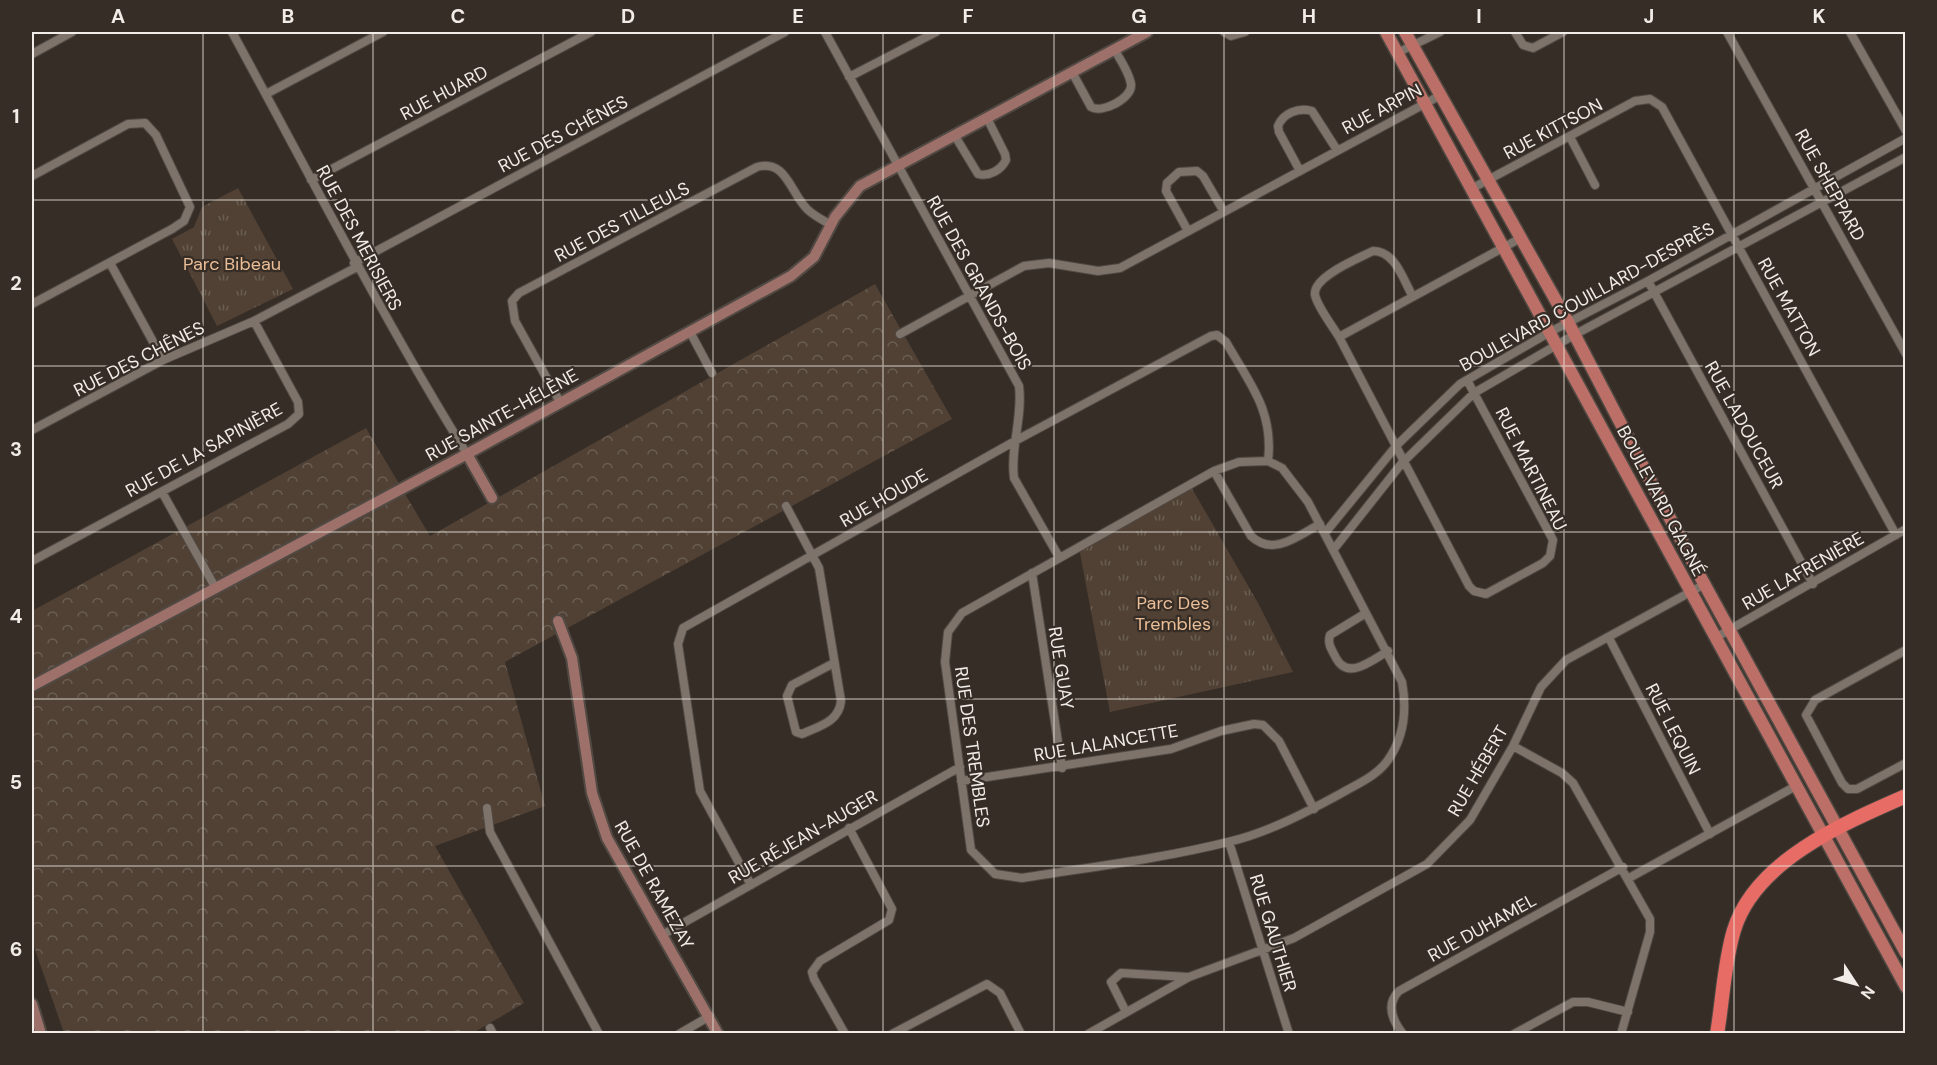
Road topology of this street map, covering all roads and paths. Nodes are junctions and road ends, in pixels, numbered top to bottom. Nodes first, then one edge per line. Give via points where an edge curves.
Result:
1 (72, 32) edge
2 (232, 32) edge
3 (383, 32) edge
4 (591, 32) edge
5 (785, 32) edge
6 (825, 32) edge
7 (936, 32) edge
8 (1147, 32) edge
9 (1224, 32) edge
10 (1245, 32) edge
11 (1386, 32) edge
12 (1405, 32) edge
13 (1440, 32) edge
14 (1515, 32) edge
15 (1563, 32) edge
16 (1727, 32) edge
17 (1850, 32) edge
18 (1412, 46) junction
19 (1114, 49) junction
20 (1397, 53) junction
21 (32, 54) edge
22 (1072, 72) junction
23 (849, 77) junction
24 (266, 94) junction
25 (1441, 95) junction
26 (1650, 99) joint
27 (1425, 103) junction
28 (987, 118) junction
29 (1905, 131) edge
30 (955, 136) junction
31 (1570, 137) junction
32 (1905, 138) edge
33 (1337, 150) junction
34 (1905, 156) edge
35 (897, 167) junction
36 (1300, 171) junction
37 (32, 176) edge
38 (311, 180) junction
39 (1487, 181) junction
40 (1595, 185) dead end
41 (1815, 188) junction
42 (1471, 189) junction
43 (1822, 202) junction
44 (1224, 212) junction
45 (831, 225) junction
46 (1188, 231) junction
47 (1732, 234) junction
48 (1519, 239) junction
49 (1502, 246) junction
50 (1738, 247) junction
51 (111, 263) junction
52 (356, 265) junction
53 (1648, 281) junction
54 (1655, 294) junction
55 (1412, 295) junction
56 (969, 296) junction
57 (32, 304) edge
58 (254, 321) junction
59 (1568, 322) junction
60 (690, 332) junction
61 (1550, 332) junction
62 (900, 334) dead end
63 (1574, 335) junction
64 (1339, 337) junction
65 (1557, 345) junction
66 (1905, 354) edge
67 (163, 360) junction
68 (712, 373) dead end
69 (1467, 380) junction
70 (1474, 393) junction
71 (560, 402) junction
72 (32, 430) edge
73 (1016, 441) junction
74 (1397, 445) junction
75 (467, 454) junction
76 (1268, 461) junction
77 (1402, 463) junction
78 (1214, 471) junction
79 (162, 492) junction
80 (492, 498) dead end
81 (786, 506) dead end
82 (1320, 524) junction
83 (1905, 530) edge
84 (1325, 533) junction
85 (1896, 535) junction
86 (1334, 549) junction
87 (814, 555) junction
88 (1059, 557) junction
89 (32, 561) edge
90 (1032, 573) junction
91 (1705, 584) junction
92 (1814, 584) junction
93 (215, 587) junction
94 (1691, 592) junction
95 (1366, 613) junction
96 (558, 621) dead end
97 (1729, 630) junction
98 (1609, 638) junction
99 (1715, 638) junction
100 (1905, 650) edge
101 (1388, 651) junction
102 (834, 663) junction
103 (32, 686) edge
104 (1513, 746) junction
105 (1905, 763) edge
106 (960, 767) junction
107 (1062, 768) junction
108 (961, 781) junction
109 (1796, 786) junction
110 (1905, 796) edge
111 (487, 808) dead end
112 (1314, 809) junction
113 (849, 828) junction
114 (1838, 830) junction
115 (1710, 834) junction
116 (1824, 837) junction
117 (1229, 842) junction
118 (1623, 867) junction
119 (1629, 878) junction
120 (751, 885) junction
121 (662, 935) junction
122 (1264, 949) junction
123 (1905, 952) edge
124 (1189, 977) junction
125 (1905, 987) edge
126 (32, 1004) edge
127 (1126, 1012) junction
128 (1628, 1012) junction
129 (710, 1016) junction
130 (41, 1034) edge
131 (599, 1034) edge
132 (679, 1034) edge
133 (718, 1034) edge
134 (723, 1034) edge
135 (845, 1034) edge
136 (892, 1034) edge
137 (1021, 1034) edge
138 (1088, 1034) edge
139 (1289, 1034) edge
140 (1403, 1034) edge
141 (1514, 1034) edge
142 (1621, 1034) edge
143 (1717, 1034) edge

1 - 21 street
2 - 24 street, RUE DES MERISIERS
3 - 24 street
4 - 38 street, RUE HUARD
5 - 52 street, RUE DES CHÊNES
6 - 23 street, RUE DES GRANDS-BOIS
7 - 23 street
8 - 19 street, RUE SAINTE-HÉLÈNE
9 - 10 street via 1231,36
11 - 20 main road, BOULEVARD GAGNÉ
12 - 18 main road, BOULEVARD GAGNÉ
13 - 18 street
14 - 15 street via 1522,45 1533,48
16 - 41 street, RUE SHEPPARD
17 - 29 street
18 - 20 street
18 - 25 main road, BOULEVARD GAGNÉ
19 - 22 street, RUE SAINTE-HÉLÈNE
19 - 22 street via 1131,88 1110,106 1100,110 1091,107
20 - 27 main road, BOULEVARD GAGNÉ
22 - 28 street, RUE SAINTE-HÉLÈNE
23 - 35 street, RUE DES GRANDS-BOIS
24 - 38 street, RUE DES MERISIERS
25 - 27 street, RUE ARPIN
25 - 39 main road, BOULEVARD GAGNÉ
26 - 31 street, RUE KITTSON via 1635,101
26 - 47 street, RUE MATTON via 1662,107
27 - 33 street, RUE ARPIN
27 - 42 main road, BOULEVARD GAGNÉ
28 - 30 street, RUE SAINTE-HÉLÈNE
28 - 30 street via 1005,154 1006,160 998,170 978,174
30 - 35 street, RUE SAINTE-HÉLÈNE
31 - 39 street, RUE KITTSON
31 - 40 street
32 - 41 street, BOULEVARD COUILLARD-DESPRÈS
33 - 36 street, RUE ARPIN
33 - 36 street, RUE ARPIN via 1312,111 1299,109 1284,116 1279,132
34 - 43 street, BOULEVARD COUILLARD-DESPRÈS
35 - 45 street, RUE SAINTE-HÉLÈNE via 854,191
35 - 56 street, RUE DES GRANDS-BOIS
36 - 44 street, RUE ARPIN
37 - 51 street via 128,124 144,123 151,127 188,197 188,214 172,229
38 - 52 street, RUE DES MERISIERS
39 - 42 street, RUE KITTSON
39 - 48 main road, BOULEVARD GAGNÉ
41 - 43 street, RUE SHEPPARD
41 - 47 street, BOULEVARD COUILLARD-DESPRÈS
42 - 49 main road, BOULEVARD GAGNÉ
43 - 50 street, BOULEVARD COUILLARD-DESPRÈS
43 - 66 street, RUE SHEPPARD
44 - 46 street, RUE ARPIN
44 - 46 street via 1203,176 1197,171 1179,172 1167,183 1166,190
45 - 60 street, RUE SAINTE-HÉLÈNE via 825,242 806,265
45 - 71 street, RUE DES TILLEULS via 806,208 778,168 768,164 519,293 513,301 514,321
46 - 56 street, RUE ARPIN via 1120,268 1098,271 1035,263
47 - 50 street, RUE MATTON
47 - 53 street, BOULEVARD COUILLARD-DESPRÈS
48 - 49 street
48 - 59 main road, BOULEVARD GAGNÉ
49 - 55 street
49 - 61 main road, BOULEVARD GAGNÉ
50 - 54 street, BOULEVARD COUILLARD-DESPRÈS
50 - 85 street, RUE MATTON
51 - 57 street
51 - 67 street
52 - 58 street, RUE DES CHÊNES
52 - 75 street, RUE DES MERISIERS
53 - 54 street, RUE LADOUCEUR
53 - 59 street, BOULEVARD COUILLARD-DESPRÈS
54 - 63 street, BOULEVARD COUILLARD-DESPRÈS
54 - 92 street, RUE LADOUCEUR
55 - 64 street
55 - 64 street via 1389,255 1382,251 1373,251 1322,278 1315,296
56 - 62 street, RUE ARPIN
56 - 73 street, RUE DES GRANDS-BOIS via 1019,386
58 - 67 street, RUE DES CHÊNES
58 - 79 street, RUE DE LA SAPINIÈRE via 298,402 299,414 288,424
59 - 61 street, BOULEVARD COUILLARD-DESPRÈS
59 - 63 main road, BOULEVARD GAGNÉ
60 - 68 street
60 - 71 street, RUE SAINTE-HÉLÈNE
61 - 65 main road, BOULEVARD GAGNÉ
61 - 69 street, BOULEVARD COUILLARD-DESPRÈS
63 - 65 street, BOULEVARD COUILLARD-DESPRÈS
63 - 91 main road, BOULEVARD GAGNÉ
64 - 74 street
65 - 70 street, BOULEVARD COUILLARD-DESPRÈS
65 - 94 main road, BOULEVARD GAGNÉ
67 - 72 street, RUE DES CHÊNES
69 - 70 street, RUE MARTINEAU
69 - 74 street, BOULEVARD COUILLARD-DESPRÈS
70 - 77 street, BOULEVARD COUILLARD-DESPRÈS
70 - 77 street, RUE MARTINEAU via 1553,540 1550,556 1543,563 1486,594 1474,591
71 - 75 street, RUE SAINTE-HÉLÈNE
73 - 76 street, RUE HOUDE via 1217,335 1226,342 1265,411 1270,441
73 - 87 street, RUE HOUDE
73 - 88 street, RUE DES GRANDS-BOIS via 1014,478
74 - 77 street
74 - 84 street, BOULEVARD COUILLARD-DESPRÈS
75 - 80 street
75 - 93 street, RUE SAINTE-HÉLÈNE
76 - 78 street, RUE DES TREMBLES via 1239,462
76 - 82 street, RUE DES TREMBLES via 1282,468 1296,484
77 - 86 street, BOULEVARD COUILLARD-DESPRÈS
78 - 82 street via 1256,541 1278,546
78 - 88 street, RUE DES TREMBLES
79 - 89 street, RUE DE LA SAPINIÈRE
79 - 93 street
81 - 87 street
82 - 84 street, RUE DES TREMBLES
83 - 85 street, RUE LAFRENIÈRE
84 - 86 street, RUE DES TREMBLES
85 - 92 street, RUE LAFRENIÈRE
86 - 95 street, RUE DES TREMBLES
87 - 102 street
87 - 120 street, RUE HOUDE via 693,620 679,636 700,791
88 - 90 street, RUE DES TREMBLES
90 - 106 street, RUE DES TREMBLES via 962,613 948,632 945,662
90 - 107 street, RUE GUAY
91 - 94 street, RUE HÉBERT
91 - 97 main road, BOULEVARD GAGNÉ
92 - 97 street, RUE LAFRENIÈRE
93 - 103 street, RUE SAINTE-HÉLÈNE
94 - 98 street, RUE HÉBERT
94 - 99 main road, BOULEVARD GAGNÉ
95 - 101 street, RUE DES TREMBLES
95 - 101 street via 1330,635 1330,646 1339,664 1355,669
96 - 121 street, RUE DE RAMEZAY via 572,658 599,817
97 - 99 street, RUE LAFRENIÈRE
97 - 114 main road, BOULEVARD GAGNÉ
98 - 104 street, RUE HÉBERT via 1566,660 1552,672
98 - 115 street, RUE LEQUIN
99 - 109 main road, BOULEVARD GAGNÉ
100 - 105 street via 1815,700 1807,710 1807,719 1848,789 1857,789
101 - 112 street, RUE DES TREMBLES via 1402,682 1406,705 1397,744 1376,774
102 - 102 street via 841,701 837,715 802,734 796,732 788,690
104 - 118 street via 1574,783
104 - 122 street, RUE HÉBERT via 1470,820 1427,864 1294,938
106 - 108 street, RUE DES TREMBLES
106 - 113 street, RUE RÉJEAN-AUGER
107 - 108 street, RUE LALANCETTE
107 - 112 street, RUE LALANCETTE via 1171,749 1246,724 1263,725 1279,741
108 - 117 street, RUE DES TREMBLES via 971,850 995,874 1022,878
109 - 115 street
109 - 116 main road, BOULEVARD GAGNÉ
110 - 114 highway
111 - 131 street via 490,832
112 - 117 street, RUE DES TREMBLES
113 - 120 street, RUE RÉJEAN-AUGER
113 - 135 street via 892,909 889,920 820,961 812,972
114 - 116 highway
114 - 123 main road, BOULEVARD GAGNÉ
115 - 119 street
116 - 125 main road, BOULEVARD GAGNÉ
116 - 143 highway via 1774,869 1746,902 1731,942
117 - 122 street, RUE GAUTHIER
118 - 119 street
118 - 140 street, RUE DUHAMEL via 1399,991 1392,998 1391,1011
119 - 128 street via 1650,918 1650,932
120 - 121 street, RUE RÉJEAN-AUGER
121 - 129 street, RUE DE RAMEZAY
122 - 124 street, RUE HÉBERT
122 - 139 street, RUE GAUTHIER
124 - 127 street, RUE HÉBERT
124 - 127 street, RUE HÉBERT via 1121,973 1114,976 1113,989
126 - 130 street
127 - 138 street, RUE HÉBERT
128 - 141 street via 1574,1002
128 - 142 street
129 - 132 street
129 - 133 street, RUE DE RAMEZAY
129 - 134 street, RUE DE RAMEZAY
136 - 137 street via 987,984 1000,993

